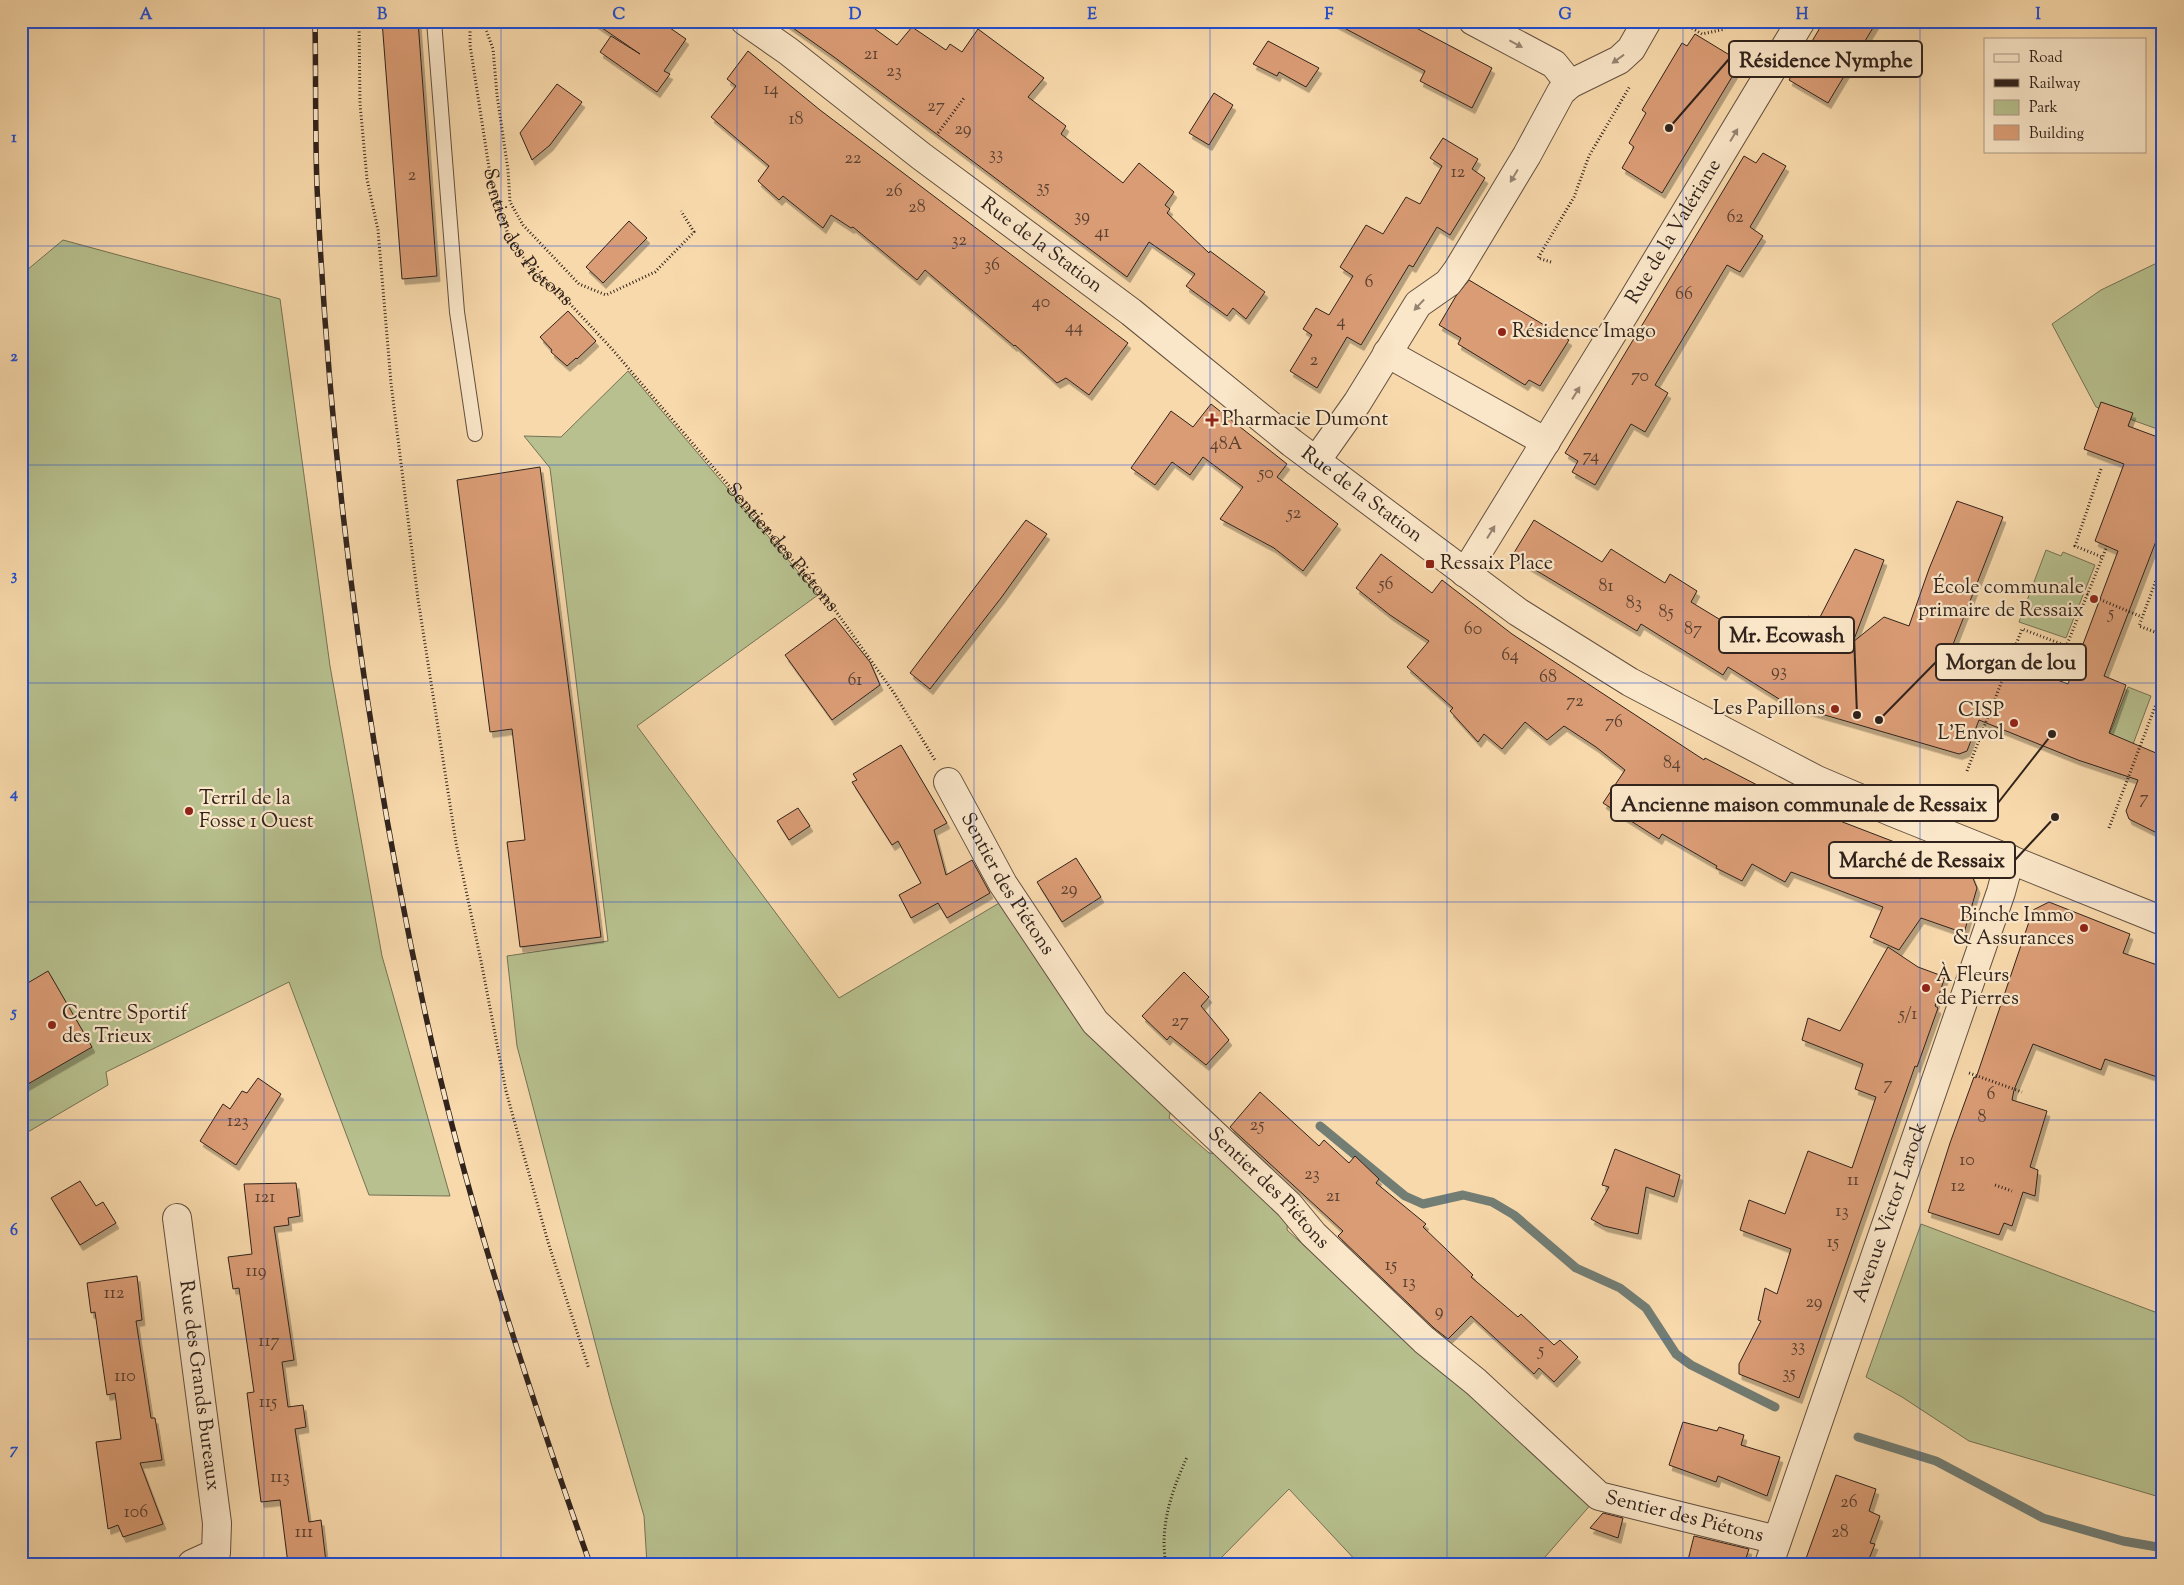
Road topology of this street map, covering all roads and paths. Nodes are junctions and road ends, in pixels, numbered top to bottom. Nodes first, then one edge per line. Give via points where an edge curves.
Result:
1 (359, 21) edge
2 (434, 21) edge
3 (470, 21) edge
4 (483, 21) edge
5 (745, 21) edge
6 (1472, 21) edge
7 (1647, 21) edge
8 (1680, 21) edge
9 (1801, 21) edge
10 (1725, 29) dead end
11 (1634, 80) dead end
12 (1570, 84) junction
13 (964, 98) dead end
14 (921, 156) junction
15 (681, 210) dead end
16 (1551, 262) dead end
17 (1387, 353) junction
18 (475, 434) dead end
19 (1546, 442) junction
20 (1316, 460) junction
21 (2101, 469) dead end
22 (2107, 546) dead end
23 (2102, 557) junction
24 (2163, 568) edge
25 (1466, 573) junction
26 (2087, 594) junction
27 (2142, 617) junction
28 (2163, 635) edge
29 (2066, 647) junction
30 (2072, 648) dead end
31 (2163, 686) edge
32 (1967, 771) dead end
33 (948, 782) joint
34 (2109, 828) dead end
35 (2010, 859) junction
36 (2163, 921) edge
37 (1942, 1064) junction
38 (2022, 1092) dead end
39 (1995, 1186) dead end
40 (2012, 1191) dead end
41 (177, 1218) dead end
42 (589, 1369) dead end
43 (1187, 1457) dead end
44 (1776, 1556) edge
45 (211, 1560) edge
46 (1166, 1564) edge

1 - 42 path via 360,104 368,179 378,230 391,383 418,599 456,843 506,1091 548,1242
2 - 18 lane via 457,312
3 - 33 path, Sentier des Piétons via 470,45 492,187 509,237 536,276 559,292 612,349 835,610 894,693
4 - 15 path via 493,49 510,202 523,225 579,284 606,295 655,272 694,232
5 - 14 street, Rue de la Station
6 -> 12 street via 1554,64
7 -> 12 street via 1630,49 1619,60
8 - 10 path via 1702,34
19 -> 9 street, Rue de la Valériane
11 - 16 path via 1589,156 1574,197 1538,258
12 -> 17 street via 1560,92 1527,155 1458,271 1448,283 1418,304
13 - 14 path
14 - 20 street, Rue de la Station via 1131,312
17 - 19 street
17 - 20 street via 1357,403
25 -> 19 street, Rue de la Valériane
20 - 25 street, Rue de la Station
21 - 23 path via 2075,546
22 - 23 path
23 - 26 path
24 - 27 path
25 - 35 street, Rue de la Station via 1518,612 1630,682 1733,737 1817,780
26 - 27 path
26 - 29 path
27 - 28 path via 2139,626
29 - 30 path
29 - 32 path via 2022,630
31 - 34 path
33 - 44 street, Sentier des Piétons via 1003,884 1095,1022 1289,1205 1312,1234 1424,1340 1476,1382 1599,1496
35 - 36 street, Rue de la Station
35 - 37 street, Avenue Victor Larock
37 - 38 path
37 - 44 street, Avenue Victor Larock
39 - 40 path
41 - 45 street, Rue des Grands Bureaux via 215,1500 217,1523
43 - 46 path via 1166,1516 1163,1552

